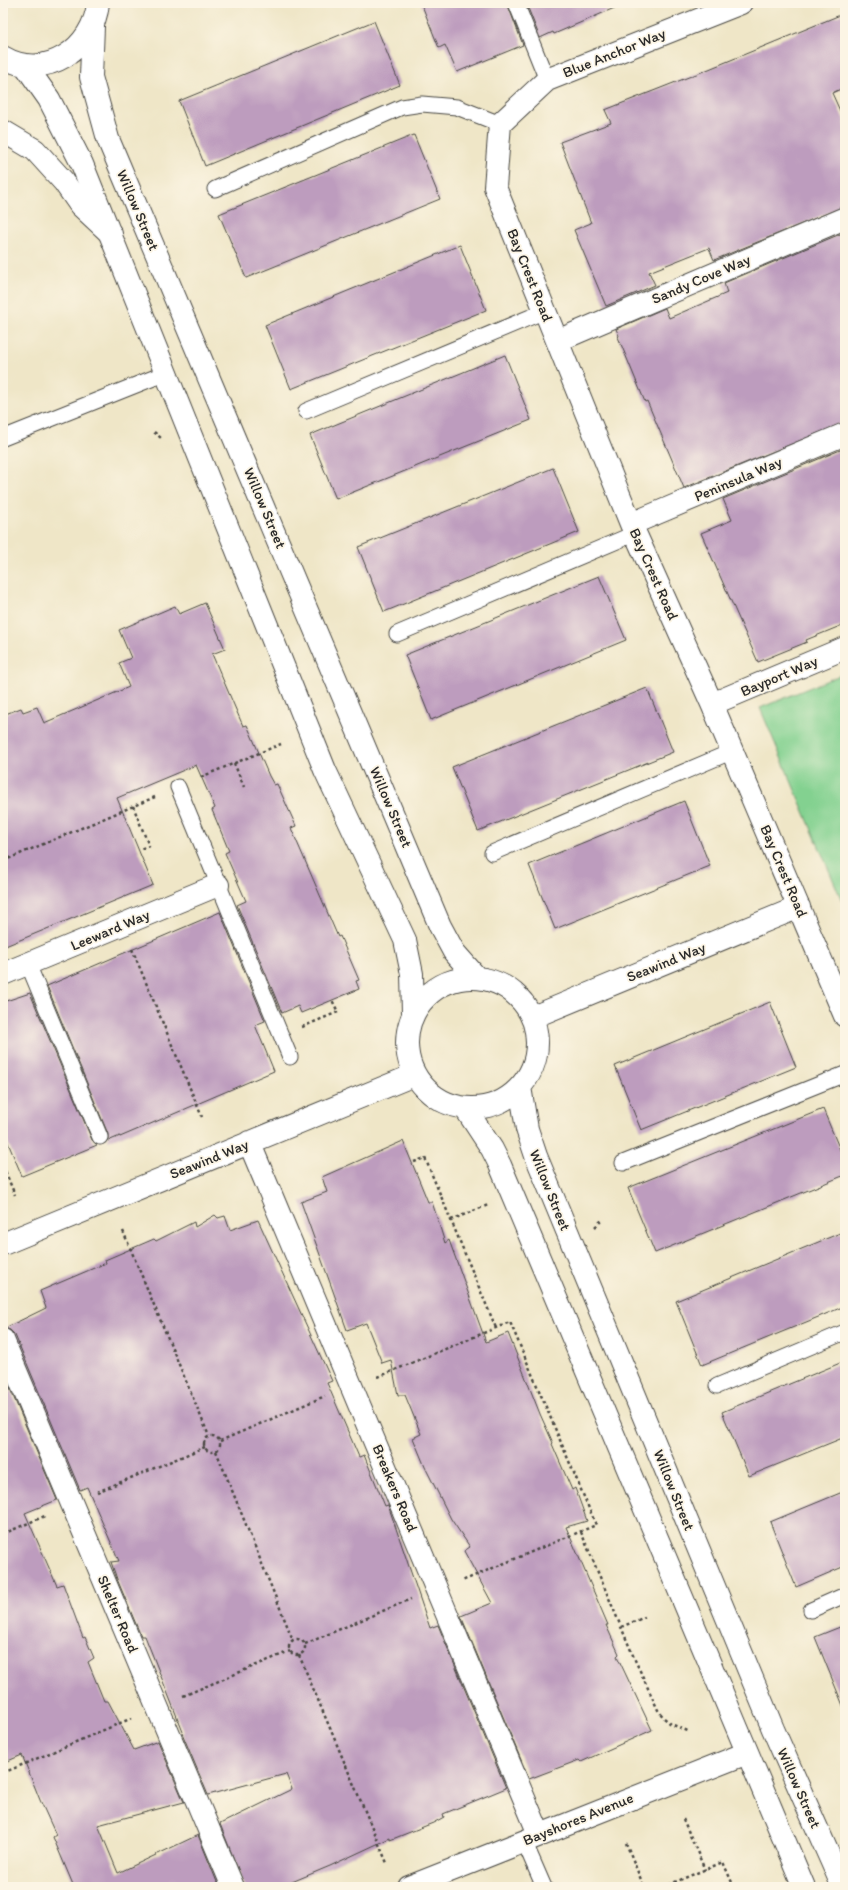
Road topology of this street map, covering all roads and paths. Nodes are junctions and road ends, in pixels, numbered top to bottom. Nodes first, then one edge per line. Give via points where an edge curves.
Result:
1 (98, 3) edge
2 (516, 3) edge
3 (727, 6) edge
4 (93, 26) junction
5 (9, 60) edge
6 (547, 80) junction
7 (500, 124) junction
8 (3, 131) edge
9 (215, 189) dead end
10 (845, 218) edge
11 (111, 234) junction
12 (545, 311) junction
13 (557, 341) junction
14 (166, 373) junction
15 (306, 411) dead end
16 (845, 434) edge
17 (3, 438) edge
18 (633, 528) junction
19 (397, 634) dead end
20 (845, 648) edge
21 (712, 704) junction
22 (281, 744) dead end
23 (733, 751) junction
24 (234, 764) junction
25 (178, 787) junction
26 (244, 787) dead end
27 (133, 806) junction
28 (140, 849) dead end
29 (492, 853) dead end
30 (3, 861) edge
31 (218, 885) junction
32 (799, 907) junction
33 (122, 925) junction
34 (28, 964) junction
35 (3, 974) edge
36 (477, 978) junction
37 (841, 993) edge
38 (332, 1000) dead end
39 (413, 1013) junction
40 (845, 1016) edge
41 (533, 1017) junction
42 (282, 1035) junction
43 (290, 1057) dead end
44 (414, 1074) junction
45 (845, 1074) edge
46 (520, 1087) junction
47 (465, 1108) junction
48 (202, 1117) dead end
49 (100, 1137) dead end
50 (249, 1142) junction
51 (414, 1162) dead end
52 (623, 1163) dead end
53 (3, 1166) edge
54 (15, 1195) dead end
55 (481, 1208) dead end
56 (451, 1220) junction
57 (122, 1231) dead end
58 (3, 1244) edge
59 (496, 1328) junction
60 (845, 1332) edge
61 (3, 1340) edge
62 (374, 1378) dead end
63 (717, 1386) dead end
64 (332, 1393) dead end
65 (209, 1436) junction
66 (220, 1441) junction
67 (205, 1447) junction
68 (216, 1452) junction
69 (91, 1495) dead end
70 (52, 1513) dead end
71 (582, 1532) junction
72 (3, 1534) edge
73 (456, 1583) dead end
74 (845, 1595) edge
75 (417, 1597) dead end
76 (811, 1610) dead end
77 (645, 1617) dead end
78 (621, 1627) junction
79 (293, 1640) junction
80 (305, 1644) junction
81 (290, 1651) junction
82 (299, 1656) junction
83 (176, 1698) dead end
84 (136, 1716) dead end
85 (690, 1732) dead end
86 (746, 1752) junction
87 (3, 1773) edge
88 (683, 1819) dead end
89 (532, 1837) junction
90 (626, 1843) dead end
91 (387, 1863) dead end
92 (705, 1870) junction
93 (843, 1884) edge
94 (233, 1887) edge
95 (409, 1887) edge
96 (544, 1887) edge
97 (644, 1887) edge
98 (663, 1887) edge
99 (734, 1887) edge
100 (804, 1887) edge

1 - 4 street
2 - 6 lane
3 - 6 street, Blue Anchor Way
4 - 5 street via 81,44 65,57 45,64
4 - 36 street, Willow Street via 91,77 108,139 440,926 454,952
5 - 11 street via 49,99 82,164
6 - 7 street, Blue Anchor Way
7 - 9 lane via 457,107 422,104 402,107
7 - 12 street, Bay Crest Road via 495,187
8 - 11 street via 35,150 64,182 80,205
10 - 13 street, Sandy Cove Way
11 - 14 street
12 - 13 street, Bay Crest Road
12 - 15 lane
13 - 18 street, Bay Crest Road
14 - 17 lane
14 - 39 street via 325,770 405,940 412,974
16 - 18 street, Peninsula Way
18 - 19 lane
18 - 21 street, Bay Crest Road
20 - 21 street, Bayport Way
21 - 23 street, Bay Crest Road
22 - 24 path
23 - 29 lane
23 - 32 street, Bay Crest Road
24 - 25 path
24 - 26 path
25 - 27 path
25 - 31 lane
27 - 28 path via 149,846
27 - 30 path
31 - 33 street, Leeward Way
31 - 42 lane
32 - 37 street, Bay Crest Road
32 - 41 street, Seawind Way
33 - 34 street, Leeward Way
33 - 48 path
34 - 35 street, Leeward Way
34 - 49 lane
36 - 39 street via 462,978 442,984 425,996
36 - 41 street via 508,988 518,996
37 - 40 street, Bay Crest Road
38 - 42 path via 338,1012
39 - 44 street via 406,1033 407,1054
41 - 46 street via 537,1031 537,1051 532,1071
42 - 43 lane
44 - 47 street via 427,1091 445,1102
44 - 50 street, Seawind Way
45 - 52 lane
46 - 47 street via 504,1100 485,1107
46 - 93 street, Willow Street via 527,1129 536,1156 772,1729
47 - 86 street via 500,1165
50 - 58 street, Seawind Way
50 - 89 street, Breakers Road
51 - 56 path via 425,1158
53 - 54 path
55 - 56 path
56 - 59 path
57 - 65 path
59 - 62 path
59 - 71 path via 510,1322 596,1525
60 - 63 lane
61 - 94 street, Shelter Road
64 - 66 path
65 - 66 path via 217,1437
65 - 67 path via 205,1440
66 - 68 path via 220,1447
67 - 68 path via 209,1452
67 - 69 path
68 - 79 path
70 - 72 path
71 - 73 path
71 - 78 path
74 - 76 lane
75 - 80 path
77 - 78 path
78 - 85 path via 664,1718
79 - 80 path
79 - 81 path via 290,1643
80 - 82 path via 305,1650
81 - 82 path
81 - 83 path
82 - 91 path
84 - 87 path
86 - 89 street, Bayshores Avenue
86 - 100 street
88 - 92 path
89 - 95 street, Bayshores Avenue
89 - 96 lane
90 - 97 path
92 - 98 path
92 - 99 path via 723,1862

